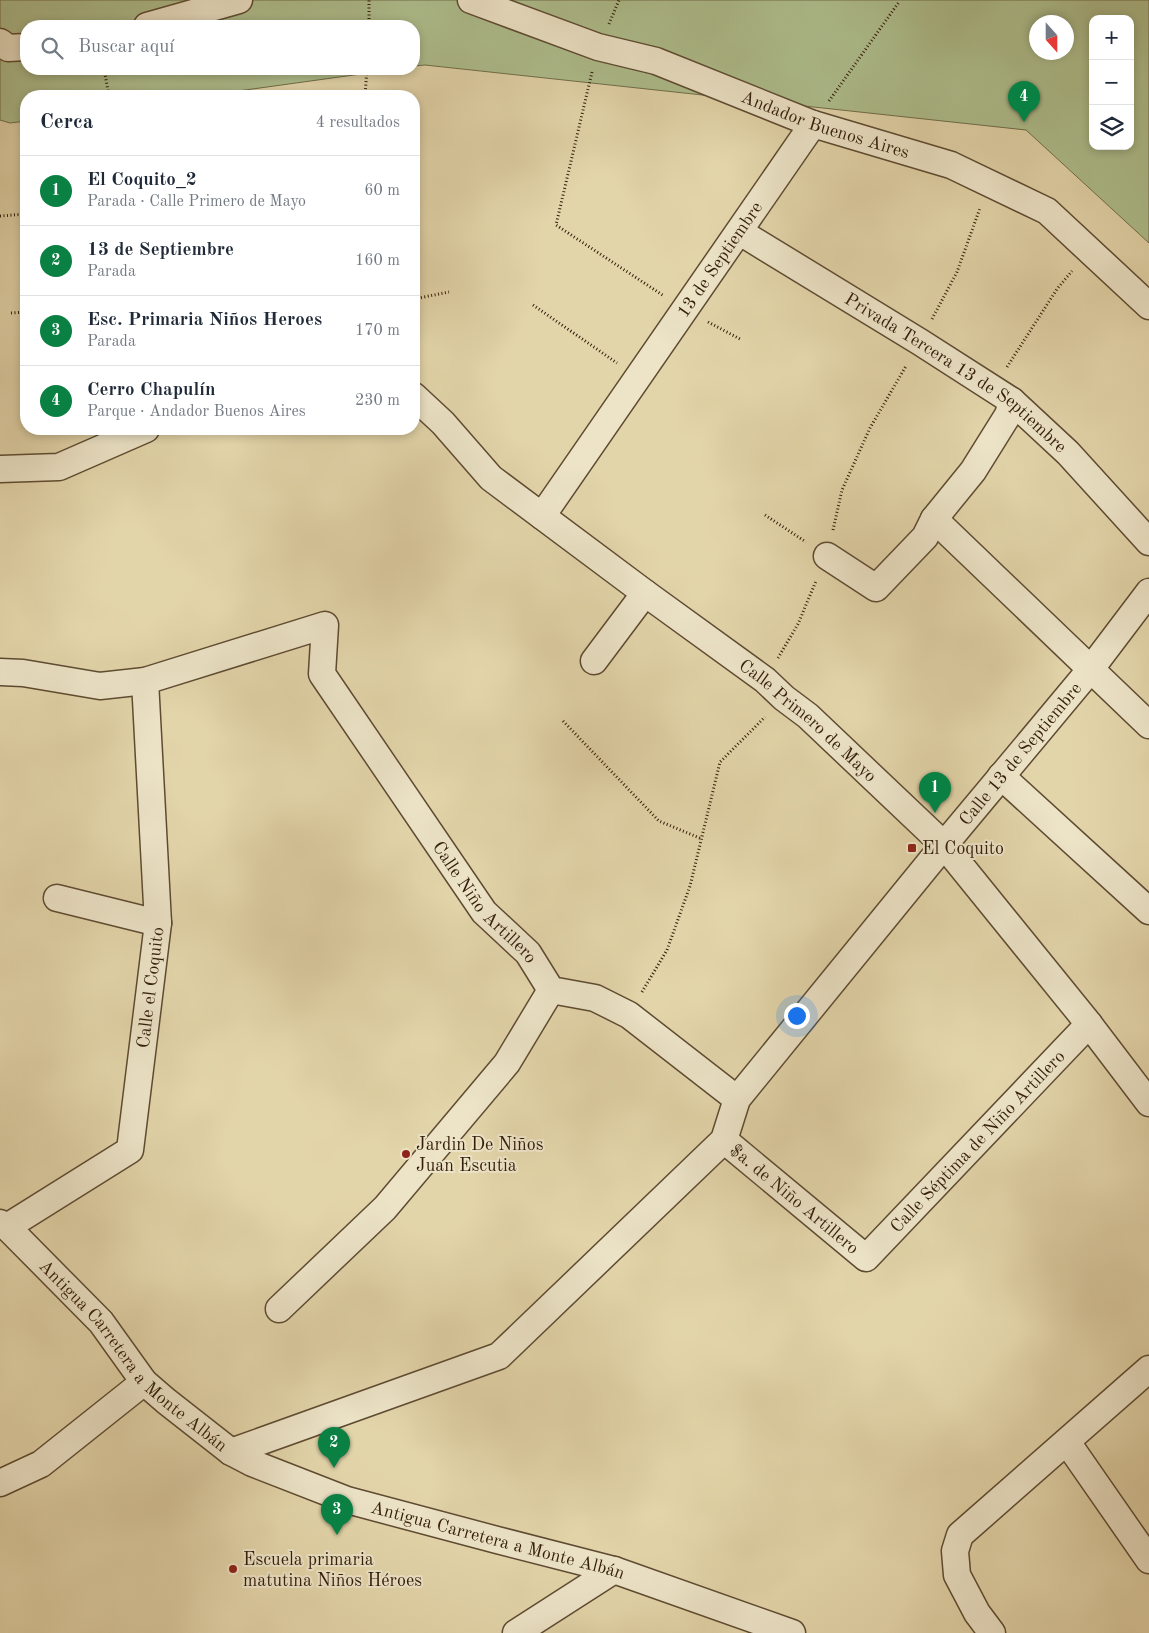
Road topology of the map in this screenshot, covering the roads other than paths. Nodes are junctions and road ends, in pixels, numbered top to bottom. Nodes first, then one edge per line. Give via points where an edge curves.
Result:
1 (239, 0) edge
2 (471, 0) edge
3 (168, 20) edge
4 (0, 42) edge
5 (20, 47) edge
6 (813, 124) junction
7 (740, 232) junction
8 (1147, 301) edge
9 (1004, 396) junction
10 (420, 402) edge
11 (132, 435) edge
12 (0, 469) edge
13 (542, 516) junction
14 (934, 519) junction
15 (1149, 542) edge
16 (828, 556) road end
17 (1149, 592) edge
18 (645, 593) junction
19 (594, 661) dead end
20 (1090, 670) junction
21 (0, 672) edge
22 (145, 681) junction
23 (1149, 725) edge
24 (1002, 776) junction
25 (944, 845) junction
26 (57, 898) dead end
27 (1149, 911) edge
28 (158, 923) junction
29 (551, 990) junction
30 (1089, 1024) junction
31 (737, 1100) junction
32 (1149, 1103) edge
33 (724, 1140) junction
34 (4, 1225) edge
35 (866, 1258) joint
36 (279, 1309) dead end
37 (1149, 1369) edge
38 (144, 1382) junction
39 (1066, 1442) junction
40 (231, 1452) junction
41 (0, 1483) edge
42 (1149, 1560) edge
43 (614, 1570) junction
44 (516, 1633) edge
45 (792, 1633) edge
46 (992, 1633) edge

1 - 3 street
2 - 6 street, Andador Buenos Aires via 598,47 656,61
4 - 5 street via 8,48
6 - 7 street, 13 de Septiembre
6 - 8 street, Andador Buenos Aires via 951,165 1047,211
7 - 9 street, Privada Tercera 13 de Septiembre
7 - 13 street, 13 de Septiembre
9 - 14 street via 1008,415 973,471
9 - 15 street, Privada Tercera 13 de Septiembre via 1068,453
10 - 13 street, Calle Primero de Mayo via 491,478
11 - 12 street via 58,467
13 - 18 street, Calle Primero de Mayo
14 - 16 street via 925,538 876,588
14 - 20 street
17 - 20 street, Calle 13 de Septiembre
18 - 19 street
18 - 25 street, Calle Primero de Mayo via 765,680 808,716
20 - 23 street
20 - 24 street, Calle 13 de Septiembre
21 - 22 street via 100,686
22 - 28 street, Calle el Coquito
22 - 29 street, Calle Niño Artillero via 325,625 322,674 484,912 528,953
24 - 25 street, Calle 13 de Septiembre
24 - 27 street
25 - 30 street, Calle Primero de Mayo
25 - 31 street, Calle 13 de Septiembre
26 - 28 street
28 - 34 street, Calle el Coquito via 130,1150
29 - 31 street via 594,998 629,1014
29 - 36 street via 507,1063 385,1208
30 - 32 street, Calle Primero de Mayo
30 - 35 street, Calle Séptima de Niño Artillero
31 - 33 street
33 - 35 street, $a. de Niño Artillero
33 - 40 street via 499,1356
34 - 38 street, Antigua Carretera a Monte Albán via 101,1322
37 - 39 street
38 - 40 street, Antigua Carretera a Monte Albán
38 - 41 street via 41,1464
39 - 42 street
39 - 46 street via 960,1535 955,1551 956,1575
40 - 43 street, Antigua Carretera a Monte Albán via 347,1500
43 - 44 street
43 - 45 street, Antigua Carretera a Monte Albán

